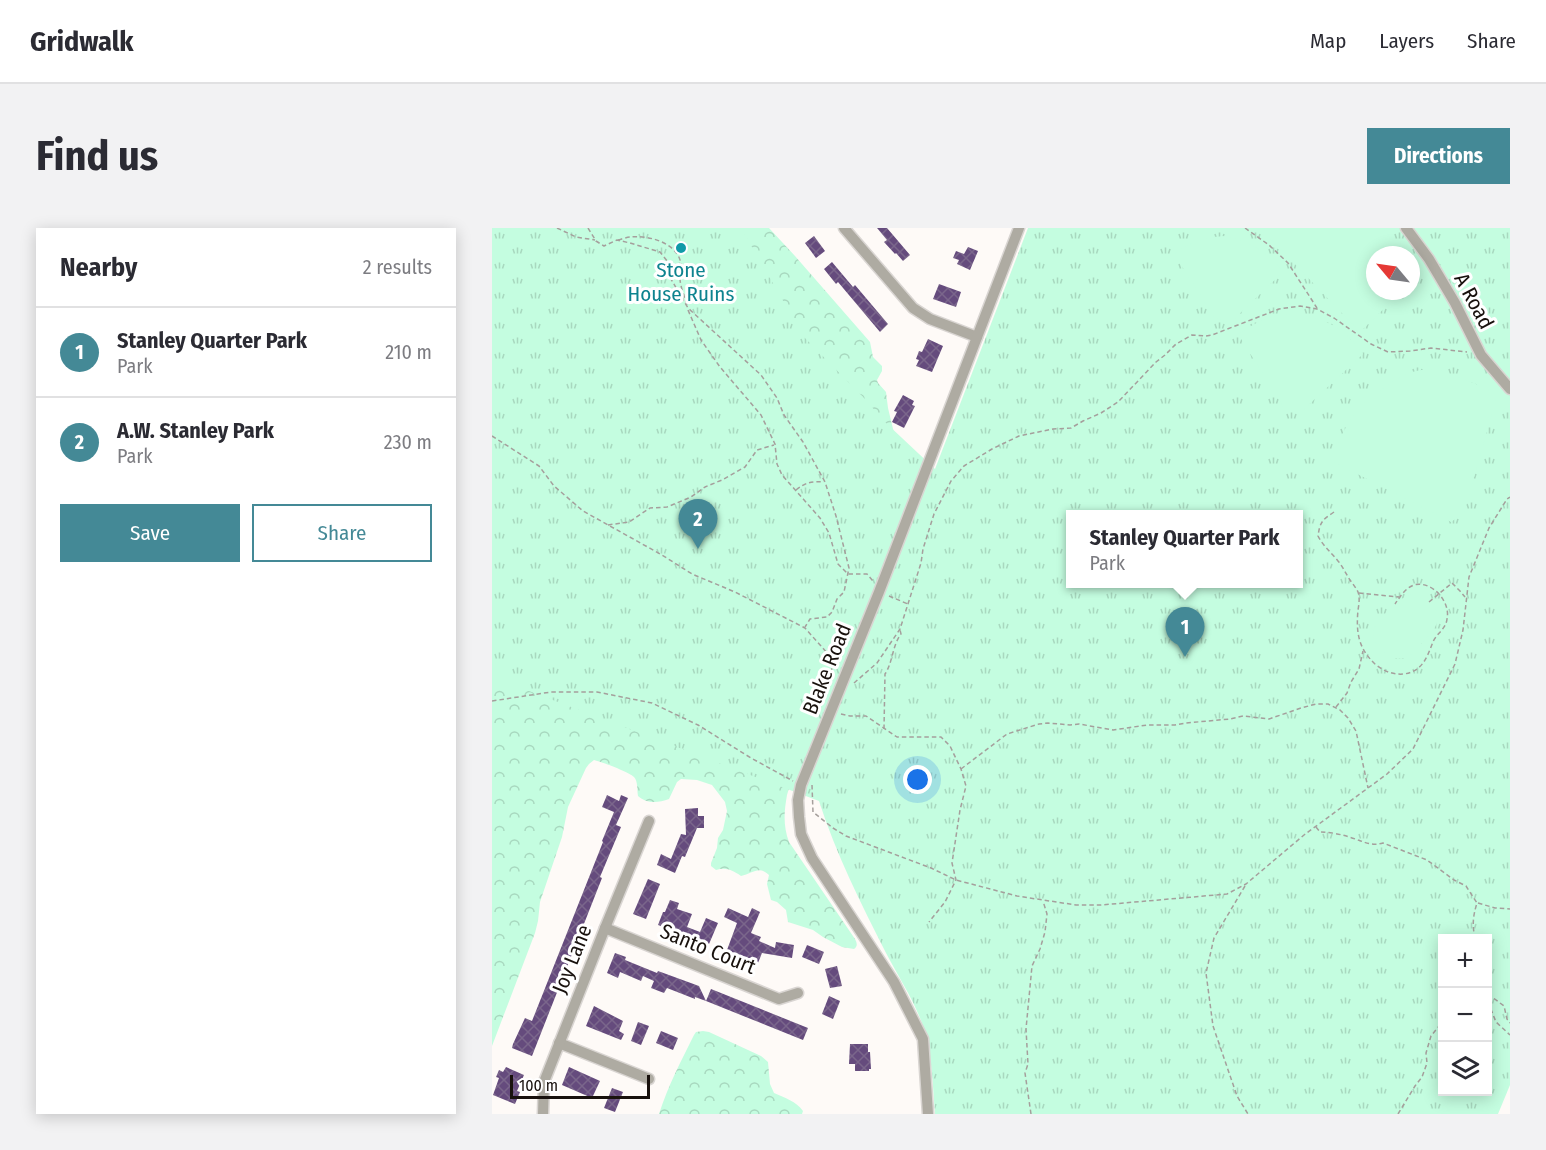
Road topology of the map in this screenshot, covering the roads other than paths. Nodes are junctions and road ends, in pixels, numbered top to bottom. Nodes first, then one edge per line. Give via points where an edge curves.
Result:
1 (844, 228) edge
2 (1018, 228) edge
3 (1407, 228) edge
4 (977, 337) junction
5 (1510, 389) edge
6 (649, 821) dead end
7 (605, 928) junction
8 (798, 993) dead end
9 (559, 1043) junction
10 (649, 1079) dead end
11 (543, 1114) edge
12 (928, 1114) edge

1 - 4 street via 913,308 930,319
2 - 4 street, Blake Road
3 - 5 street, A Road via 1455,303 1481,355
4 - 12 street, Blake Road via 879,592 833,694 798,800 801,834 812,858 894,982 923,1039
6 - 7 street, Joy Lane
7 - 8 street, Santo Court via 779,999
7 - 9 street, Joy Lane
9 - 10 street
9 - 11 street, Joy Lane via 544,1082

